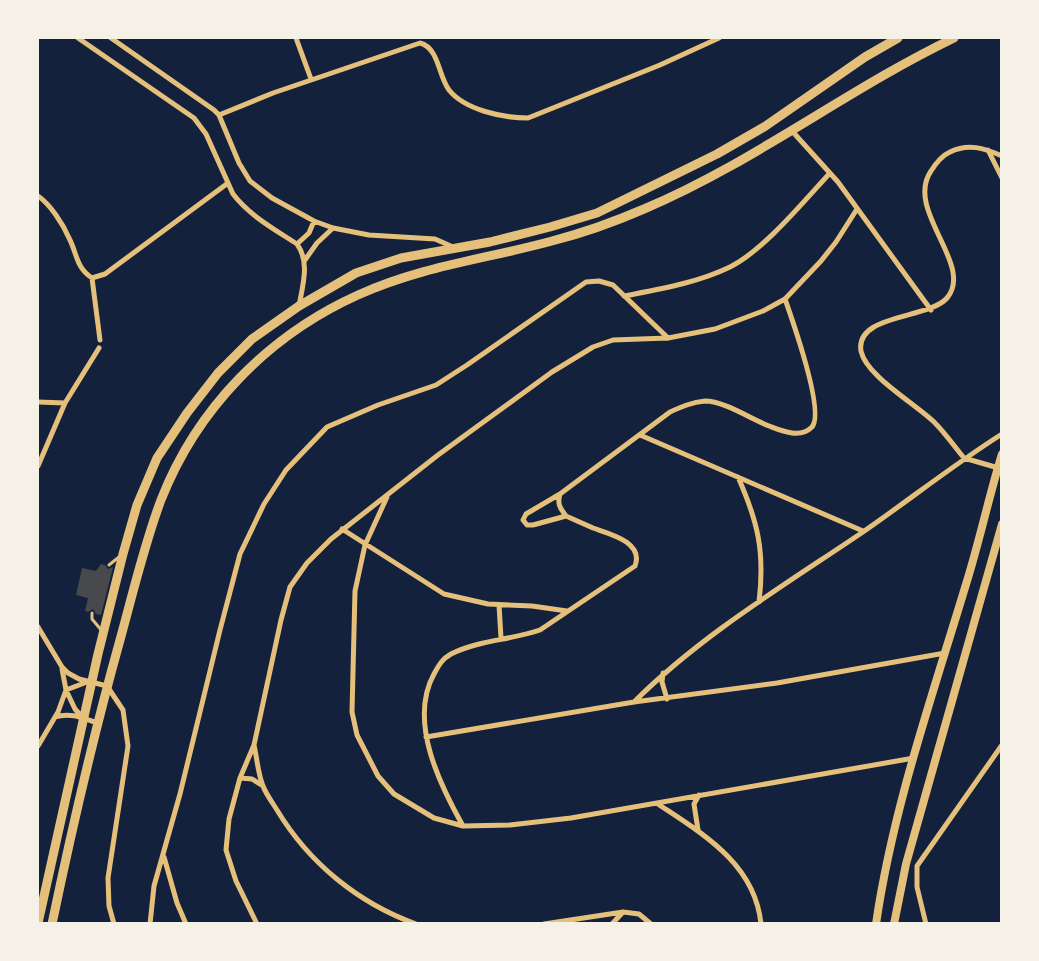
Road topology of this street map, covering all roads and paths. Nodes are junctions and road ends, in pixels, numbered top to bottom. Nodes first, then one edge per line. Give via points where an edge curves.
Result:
1 (78, 38) edge
2 (111, 38) edge
3 (296, 38) edge
4 (428, 38) edge
5 (719, 38) edge
6 (898, 38) edge
7 (954, 38) edge
8 (426, 44) junction
9 (311, 79) junction
10 (219, 116) junction
11 (792, 131) junction
12 (988, 150) junction
13 (1002, 156) edge
14 (830, 173) junction
15 (1002, 178) edge
16 (228, 183) junction
17 (38, 196) edge
18 (857, 209) junction
19 (314, 221) junction
20 (333, 228) junction
21 (297, 244) junction
22 (454, 248) junction
23 (306, 260) junction
24 (92, 278) junction
25 (624, 296) junction
26 (785, 299) junction
27 (299, 306) junction
28 (931, 310) junction
29 (668, 338) junction
30 (100, 340) dead end
31 (99, 348) dead end
32 (38, 402) edge
33 (65, 403) junction
34 (1002, 434) edge
35 (640, 435) junction
36 (1002, 454) edge
37 (964, 458) junction
38 (38, 466) edge
39 (999, 468) edge
40 (738, 477) junction
41 (560, 494) junction
42 (388, 495) junction
43 (566, 516) junction
44 (1002, 524) edge
45 (342, 530) junction
46 (863, 531) junction
47 (365, 545) junction
48 (123, 554) junction
49 (110, 566) dead end
50 (759, 602) junction
51 (499, 605) junction
52 (567, 611) junction
53 (92, 613) dead end
54 (38, 627) edge
55 (104, 632) junction
56 (501, 639) junction
57 (945, 652) junction
58 (62, 667) junction
59 (663, 673) junction
60 (92, 682) junction
61 (107, 686) junction
62 (66, 690) junction
63 (667, 699) junction
64 (634, 702) junction
65 (56, 717) junction
66 (83, 718) junction
67 (97, 723) junction
68 (426, 737) junction
69 (1002, 745) edge
70 (38, 746) edge
71 (254, 746) junction
72 (915, 758) junction
73 (240, 778) junction
74 (263, 786) junction
75 (699, 795) junction
76 (658, 804) junction
77 (463, 826) junction
78 (698, 830) junction
79 (164, 856) junction
80 (906, 864) junction
81 (917, 866) junction
82 (623, 912) junction
83 (38, 923) edge
84 (761, 923) edge
85 (52, 924) edge
86 (114, 924) edge
87 (150, 924) edge
88 (186, 924) edge
89 (257, 924) edge
90 (416, 924) edge
91 (544, 924) edge
92 (612, 924) edge
93 (651, 924) edge
94 (876, 924) edge
95 (894, 924) edge
96 (926, 924) edge

1 - 16 street via 194,118 206,134
2 - 10 street
3 - 9 street
4 - 8 street
5 - 8 street via 528,118 511,118 460,99 449,89
6 - 22 main road via 764,127 639,194 560,225
7 - 11 main road via 906,61
8 - 9 street
9 - 10 street
10 - 19 street via 250,181
11 - 14 street
11 - 61 main road via 661,201 600,226 553,241 447,264 358,295 310,319 260,357 205,418 178,464 161,501
12 - 13 street
12 - 15 street
12 - 28 street via 959,147 943,156 926,177 924,195 954,274 946,300
14 - 18 street
14 - 25 street via 765,241 731,266 689,282
16 - 21 street via 252,215
16 - 24 street via 105,274
17 - 24 street via 69,237 84,273
18 - 26 street via 836,242
18 - 28 street
19 - 20 street
19 - 21 street via 309,233
20 - 22 street via 369,235 435,239
20 - 23 street
21 - 23 street
22 - 27 main road via 401,258 356,273
23 - 27 street
24 - 30 street
25 - 29 street
25 - 79 street via 613,285 585,282 436,385 327,427 286,470 240,554
26 - 29 street via 715,329
26 - 35 street via 806,367 816,413 813,425 803,433 790,433 706,401 670,412
27 - 48 main road via 252,339 218,372 187,413 157,458 137,505
28 - 37 street via 874,327 861,341 861,353 869,367 920,408
29 - 42 street via 613,340 593,347 503,407
31 - 33 street
32 - 33 street
33 - 38 street
34 - 37 street
35 - 40 street
35 - 41 street
36 - 39 main road
37 - 39 street
37 - 46 street
39 - 57 main road
40 - 46 street
40 - 50 street via 759,534
41 - 43 street via 559,505
41 - 43 street via 526,514 523,520 532,525
42 - 45 street
42 - 47 street
43 - 52 street via 620,537 635,551 637,559 634,566
44 - 80 main road
45 - 47 street
45 - 71 street via 307,563 290,587
46 - 50 street
47 - 51 street via 444,594
47 - 77 street via 355,591 352,637 352,712 357,735 378,776 394,794 434,818
48 - 49 lane
48 - 55 main road
50 - 59 street
51 - 52 street
51 - 56 street
52 - 56 street via 540,630
53 - 55 lane via 92,619
54 - 58 street
55 - 60 main road
56 - 68 street via 441,660 427,690
57 - 63 street
57 - 72 main road
58 - 60 street via 73,677
58 - 62 street
59 - 63 street
59 - 64 street
60 - 61 street
60 - 62 street
60 - 66 main road
61 - 67 main road
61 - 86 street via 123,710 129,746 108,878
62 - 65 street
62 - 66 street
63 - 64 street
64 - 68 street
65 - 66 street via 65,714
65 - 70 street
66 - 67 street
66 - 83 main road
67 - 85 main road
68 - 77 street via 443,788
69 - 81 street
71 - 73 street
71 - 74 street
72 - 75 street
72 - 94 main road via 882,884
73 - 74 street
73 - 89 street via 226,850
74 - 90 street via 301,843 330,875 394,916
75 - 76 street
75 - 78 street via 694,804
76 - 77 street via 530,823
76 - 78 street
78 - 84 street via 745,876
79 - 87 street via 154,886
79 - 88 street
80 - 81 street
80 - 95 main road
81 - 96 street via 917,887
82 - 91 street
82 - 92 street
82 - 93 street via 639,914

